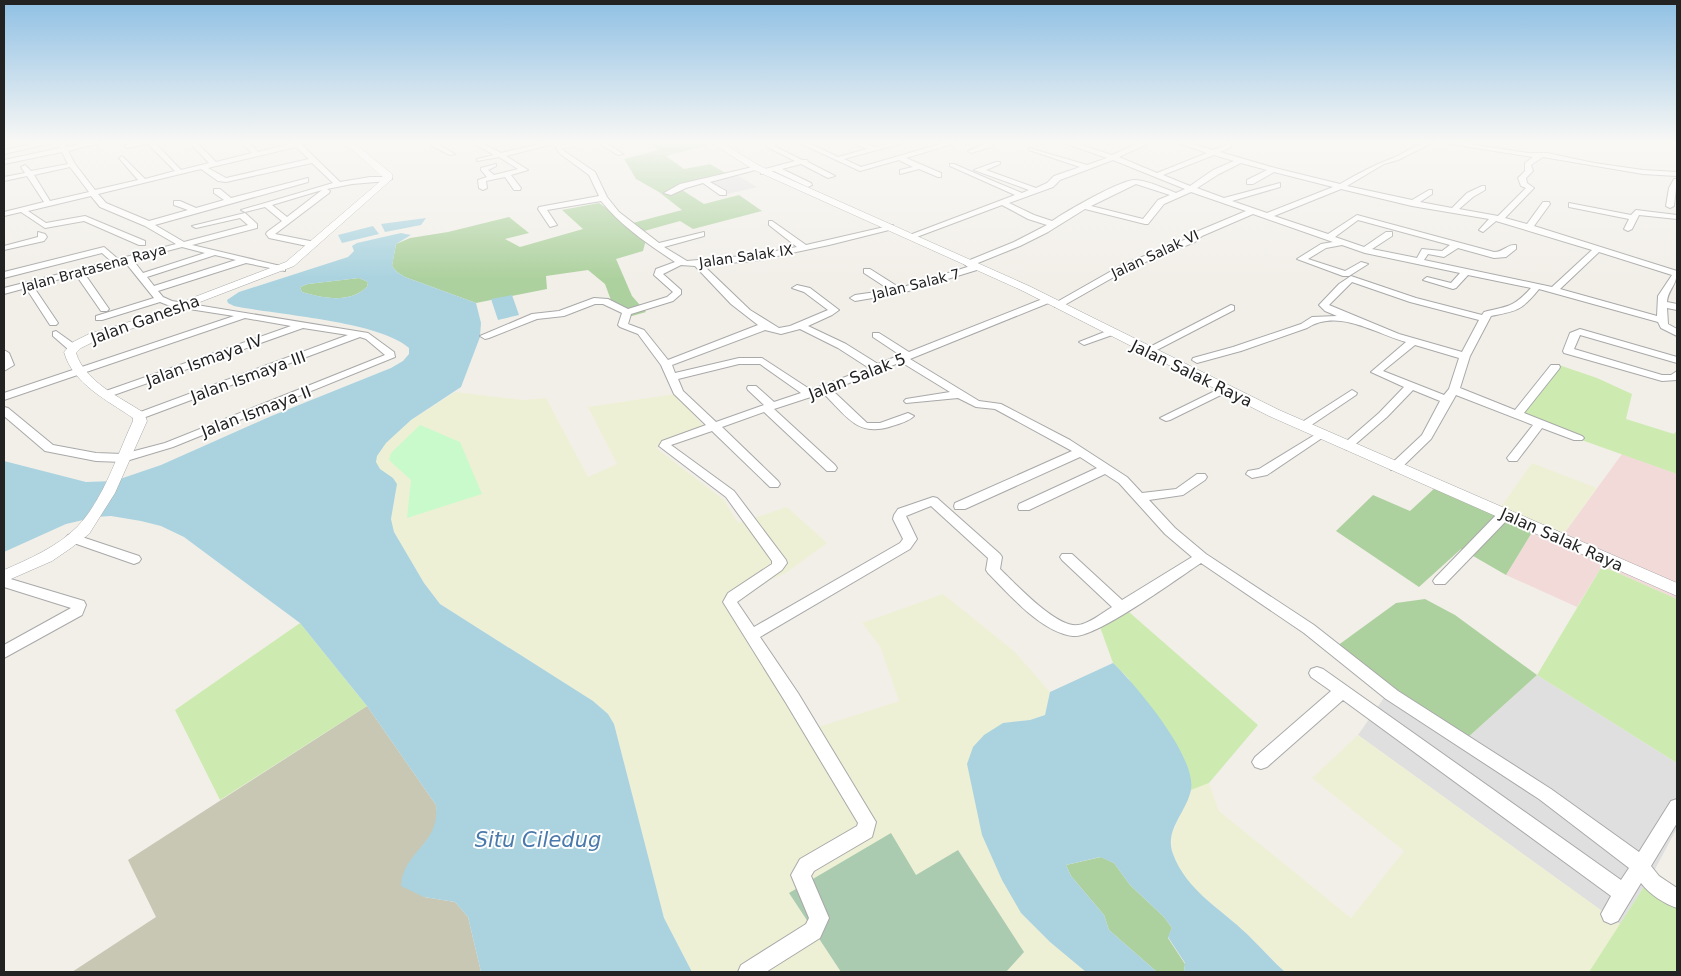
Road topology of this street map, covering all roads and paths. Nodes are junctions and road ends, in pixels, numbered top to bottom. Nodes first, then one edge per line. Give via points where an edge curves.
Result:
1 (38, 188) edge
2 (90, 188) edge
3 (109, 188) edge
4 (275, 188) edge
5 (326, 188) edge
6 (332, 188) edge
7 (378, 188) edge
8 (598, 188) edge
9 (680, 188) edge
10 (714, 188) edge
11 (803, 188) edge
12 (1004, 188) edge
13 (1028, 188) edge
14 (1042, 188) edge
15 (1117, 188) edge
16 (1152, 188) edge
17 (1188, 188) edge
18 (1268, 188) edge
19 (1337, 188) edge
20 (1347, 188) edge
21 (1482, 188) dead end
22 (1529, 188) edge
23 (1672, 188) edge
24 (1191, 189) junction
25 (1035, 190) junction
26 (93, 192) junction
27 (1429, 192) dead end
28 (668, 193) dead end
29 (723, 193) dead end
30 (1022, 195) junction
31 (1176, 195) junction
32 (603, 198) junction
33 (1226, 200) junction
34 (1003, 202) junction
35 (48, 203) junction
36 (176, 203) dead end
37 (266, 204) junction
38 (1412, 204) junction
39 (1546, 204) dead end
40 (1572, 205) dead end
41 (1635, 205) dead end
42 (1083, 206) junction
43 (1670, 206) dead end
44 (21, 209) junction
45 (193, 210) junction
46 (1255, 210) junction
47 (1453, 211) junction
48 (243, 212) junction
49 (4, 214) edge
50 (1269, 215) junction
51 (1677, 216) edge
52 (1633, 218) junction
53 (1497, 219) junction
54 (286, 221) junction
55 (772, 223) dead end
56 (148, 224) junction
57 (1053, 224) junction
58 (553, 225) dead end
59 (196, 226) dead end
60 (890, 227) junction
61 (1529, 227) junction
62 (1628, 229) dead end
63 (1483, 230) dead end
64 (41, 234) dead end
65 (701, 234) dead end
66 (1389, 234) dead end
67 (912, 236) junction
68 (1329, 241) junction
69 (142, 243) dead end
70 (312, 244) junction
71 (184, 245) junction
72 (1456, 245) junction
73 (658, 246) junction
74 (1514, 246) dead end
75 (4, 248) edge
76 (804, 248) junction
77 (1597, 249) junction
78 (1365, 250) junction
79 (213, 253) junction
80 (122, 260) junction
81 (247, 260) junction
82 (682, 262) junction
83 (1419, 262) junction
84 (698, 264) junction
85 (1364, 264) dead end
86 (972, 266) junction
87 (282, 268) junction
88 (867, 271) dead end
89 (79, 272) junction
90 (1466, 272) junction
91 (1677, 274) edge
92 (4, 275) edge
93 (141, 276) junction
94 (1427, 280) dead end
95 (28, 285) junction
96 (1536, 287) junction
97 (797, 288) dead end
98 (152, 290) junction
99 (1554, 290) junction
100 (4, 291) edge
101 (899, 291) junction
102 (855, 298) dead end
103 (160, 299) junction
104 (1053, 302) junction
105 (1664, 304) junction
106 (183, 306) junction
107 (1677, 307) edge
108 (1231, 308) dead end
109 (626, 312) junction
110 (244, 316) junction
111 (1352, 319) junction
112 (1485, 319) junction
113 (1662, 320) junction
114 (53, 323) dead end
115 (301, 325) junction
116 (800, 325) junction
117 (765, 326) junction
118 (1112, 332) junction
119 (1677, 332) edge
120 (56, 334) dead end
121 (357, 335) junction
122 (876, 335) dead end
123 (485, 336) dead end
124 (1084, 342) dead end
125 (1412, 342) junction
126 (73, 348) junction
127 (1147, 351) junction
128 (4, 353) edge
129 (1465, 356) junction
130 (905, 357) junction
131 (1196, 360) dead end
132 (1677, 360) edge
133 (666, 364) junction
134 (1554, 367) dead end
135 (4, 368) edge
136 (878, 369) junction
137 (78, 372) junction
138 (1677, 374) edge
139 (671, 377) junction
140 (1411, 386) junction
141 (752, 388) dead end
142 (825, 389) junction
143 (1224, 389) junction
144 (1352, 393) dead end
145 (107, 394) junction
146 (809, 394) junction
147 (960, 394) junction
148 (1450, 395) junction
149 (4, 397) edge
150 (910, 401) dead end
151 (769, 407) junction
152 (4, 410) edge
153 (1518, 414) junction
154 (139, 416) junction
155 (908, 416) dead end
156 (1166, 418) dead end
157 (1540, 423) junction
158 (1304, 426) junction
159 (712, 427) junction
160 (1321, 434) junction
161 (1578, 438) dead end
162 (1347, 446) junction
163 (1081, 452) junction
164 (123, 458) junction
165 (1514, 458) dead end
166 (1395, 467) junction
167 (831, 468) dead end
168 (1106, 469) junction
169 (1252, 474) dead end
170 (1202, 477) dead end
171 (774, 484) dead end
172 (1141, 498) junction
173 (960, 506) dead end
174 (1024, 507) dead end
175 (1505, 514) junction
176 (73, 538) junction
177 (1067, 557) dead end
178 (1201, 557) junction
179 (134, 559) dead end
180 (4, 576) edge
181 (1440, 581) dead end
182 (4, 582) edge
183 (1677, 590) edge
184 (1121, 607) junction
185 (751, 635) junction
186 (4, 652) edge
187 (1316, 673) dead end
188 (1342, 691) junction
189 (1261, 762) dead end
190 (1677, 807) edge
191 (1640, 867) junction
192 (1623, 893) junction
193 (1677, 899) edge
194 (1611, 914) dead end
195 (748, 972) edge

1 - 35 street
2 - 26 street, Jalan Bratasena Raya
3 - 26 street
4 - 45 street via 223,196
5 - 37 street
6 - 54 street
7 - 70 street, Jalan Ganesha
8 - 32 street, Jalan Salak IX
9 - 28 street
10 - 29 street
11 - 60 street, Jalan Salak Raya
12 - 30 street
13 - 25 street
14 - 25 street
15 - 42 street, Jalan Salak 7
16 - 31 street, Jalan Salak 7
17 - 24 street
18 - 33 street
19 - 50 street
20 - 38 street
21 - 47 street
22 - 53 street
23 - 43 street
24 - 31 street
24 - 33 street
25 - 30 street
26 - 35 street
26 - 56 street, Jalan Bratasena Raya via 103,205
27 - 38 street
30 - 34 street
31 - 42 street via 1162,202 1145,222
32 - 58 street via 542,209
32 - 73 street, Jalan Salak IX via 616,214
33 - 46 street
34 - 57 street via 1030,217
34 - 67 street
35 - 44 street
36 - 45 street
37 - 48 street
37 - 54 street
38 - 47 street
39 - 61 street
40 - 52 street
41 - 51 street
42 - 57 street, Jalan Salak 7
44 - 49 street
44 - 69 street via 45,226 85,218
45 - 56 street
46 - 50 street
46 - 104 street, Jalan Salak VI
47 - 53 street
48 - 59 street
48 - 71 street via 253,227
50 - 68 street
51 - 52 street via 1640,211 1634,213
52 - 62 street
53 - 61 street
53 - 63 street
54 - 70 street via 270,234
55 - 76 street
56 - 71 street, Jalan Bratasena Raya
57 - 86 street, Jalan Salak 7
60 - 67 street, Jalan Salak Raya
60 - 76 street, Jalan Salak IX
61 - 77 street
64 - 75 street via 43,238
65 - 73 street
66 - 78 street
67 - 86 street, Jalan Salak Raya
68 - 72 street via 1357,217
68 - 78 street
68 - 85 street via 1301,260 1346,274
70 - 87 street, Jalan Ganesha
71 - 79 street, Jalan Bratasena Raya
71 - 80 street, Jalan Bratasena Raya
72 - 74 street via 1500,256
72 - 83 street via 1444,254 1425,251
73 - 82 street, Jalan Salak IX
76 - 84 street, Jalan Salak IX
77 - 91 street
77 - 99 street
78 - 83 street
79 - 81 street, Jalan Bratasena Raya
79 - 93 street
80 - 89 street, Jalan Bratasena Raya
80 - 92 street via 104,250
80 - 93 street
81 - 87 street, Jalan Bratasena Raya
81 - 98 street
82 - 84 street, Jalan Salak IX
82 - 109 street via 659,271 658,275 678,292 670,299
83 - 90 street
84 - 117 street via 708,278
86 - 101 street, Jalan Salak 7
86 - 104 street, Jalan Salak Raya
87 - 106 street, Jalan Ganesha
88 - 101 street
89 - 95 street, Jalan Bratasena Raya
89 - 103 street via 102,313
90 - 94 street via 1452,286
90 - 96 street
91 - 105 street via 1663,296
93 - 98 street
95 - 100 street, Jalan Bratasena Raya
95 - 114 street
96 - 99 street
96 - 112 street via 1522,304 1487,314
97 - 116 street via 807,290 834,310
98 - 103 street
99 - 113 street
101 - 102 street, Jalan Salak 7
103 - 106 street
104 - 118 street, Jalan Salak Raya
104 - 130 street, Jalan Salak 5
105 - 107 street
105 - 113 street
106 - 110 street
106 - 126 street, Jalan Ganesha via 93,337
108 - 127 street
109 - 123 street via 605,301 594,301 561,314 535,316
109 - 133 street via 624,325 641,332
110 - 115 street
110 - 137 street
111 - 112 street via 1324,305 1351,279
111 - 125 street
111 - 131 street via 1315,319 1304,326
112 - 129 street
113 - 119 street via 1664,326
115 - 121 street
115 - 145 street, Jalan Ismaya IV
116 - 117 street via 779,331
116 - 136 street
117 - 133 street
118 - 124 street
118 - 127 street, Jalan Salak Raya
120 - 126 street
121 - 154 street, Jalan Ismaya III
121 - 164 street, Jalan Ismaya II via 370,337 390,354 387,359 169,445
122 - 130 street
125 - 129 street
125 - 140 street via 1376,372
126 - 137 street, Jalan Ganesha via 70,359
127 - 143 street, Jalan Salak Raya
128 - 135 street via 9,365
129 - 148 street
130 - 136 street, Jalan Salak 5
130 - 147 street
132 - 138 street via 1580,332 1575,334 1568,350 1662,378 1674,378
133 - 139 street
134 - 153 street
136 - 142 street, Jalan Salak 5
137 - 145 street
137 - 149 street
139 - 146 street via 739,361 762,361
139 - 159 street via 678,392
140 - 148 street
140 - 162 street
141 - 151 street
142 - 146 street, Jalan Salak 5
142 - 155 street via 869,427
143 - 156 street
143 - 158 street, Jalan Salak Raya
144 - 158 street
145 - 154 street
146 - 151 street, Jalan Salak 5
147 - 150 street
147 - 163 street via 980,405 997,406
148 - 153 street
148 - 166 street via 1427,437
151 - 159 street, Jalan Salak 5
151 - 167 street
152 - 164 street, Jalan Ismaya II via 49,448 96,458
153 - 157 street
154 - 164 street via 140,421
157 - 161 street
157 - 165 street
158 - 160 street, Jalan Salak Raya
159 - 171 street
159 - 185 street, Jalan Salak 5 via 667,442 665,446 730,494 779,560 777,567 730,602
160 - 162 street, Jalan Salak Raya
160 - 169 street via 1263,472
162 - 166 street, Jalan Salak Raya
163 - 168 street
163 - 173 street
164 - 176 street via 98,508
166 - 175 street, Jalan Salak Raya
168 - 172 street
168 - 174 street
170 - 172 street via 1179,492
172 - 178 street via 1170,531
175 - 181 street
175 - 183 street, Jalan Salak Raya
176 - 179 street
176 - 180 street via 47,556
177 - 184 street
178 - 184 street
178 - 191 street via 1309,629 1392,695 1546,794
182 - 186 street via 79,605 79,608
184 - 185 street via 1083,630 1062,628 1040,613 993,570 995,557 934,501 900,515 910,539 905,546
185 - 195 street via 868,826 866,831 803,869 801,875 819,918 813,931
187 - 188 street
188 - 189 street
188 - 192 street
190 - 191 street
191 - 192 street
191 - 193 street via 1652,882
192 - 194 street

